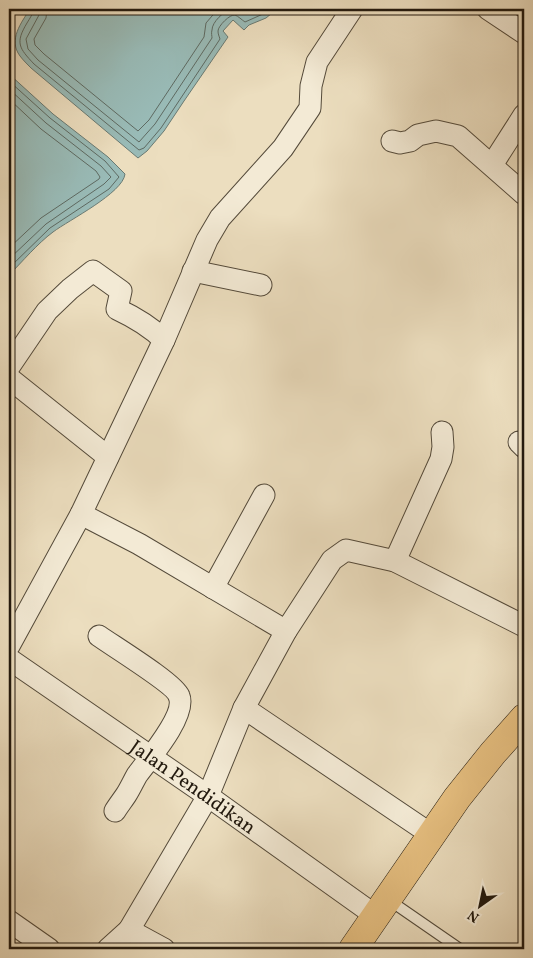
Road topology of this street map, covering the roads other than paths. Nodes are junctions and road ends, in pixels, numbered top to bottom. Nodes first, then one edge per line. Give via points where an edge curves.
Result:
1 (352, 9) edge
2 (488, 9) edge
3 (524, 33) edge
4 (524, 115) edge
5 (392, 141) dead end
6 (492, 165) junction
7 (524, 194) edge
8 (193, 271) junction
9 (261, 285) dead end
10 (164, 340) junction
11 (9, 367) edge
12 (9, 378) edge
13 (442, 432) dead end
14 (108, 457) junction
15 (264, 495) dead end
16 (81, 514) junction
17 (395, 562) junction
18 (213, 588) junction
19 (524, 626) edge
20 (286, 631) junction
21 (99, 636) dead end
22 (9, 646) edge
23 (9, 659) edge
24 (244, 708) junction
25 (524, 718) edge
26 (151, 758) junction
27 (208, 796) junction
28 (114, 811) dead end
29 (432, 835) junction
30 (382, 907) junction
31 (9, 921) edge
32 (129, 930) junction
33 (49, 949) edge
34 (108, 949) edge
35 (164, 949) edge
36 (353, 949) edge
37 (460, 949) edge

1 - 8 street via 317,62 310,108 283,148 220,218
2 - 3 street
4 - 6 street
5 - 6 street via 410,141 418,135 436,131 458,136
6 - 7 street
8 - 9 street
8 - 10 street
10 - 11 street via 154,330 117,309 121,291 94,272 46,311
10 - 14 street
12 - 14 street
13 - 17 street via 441,459
14 - 16 street
15 - 18 street
16 - 18 street
16 - 22 street
17 - 19 street
17 - 20 street via 346,550 332,560
18 - 20 street
20 - 24 street
21 - 26 street via 160,678 179,696 180,708 176,719
23 - 26 street, Jalan Pendidikan
24 - 27 street
24 - 29 street
25 - 29 highway via 457,798
26 - 27 street, Jalan Pendidikan
26 - 28 street
27 - 30 street, Jalan Pendidikan
27 - 32 street
29 - 30 highway
30 - 36 highway
30 - 37 lane
31 - 33 street
32 - 34 street
32 - 35 street

